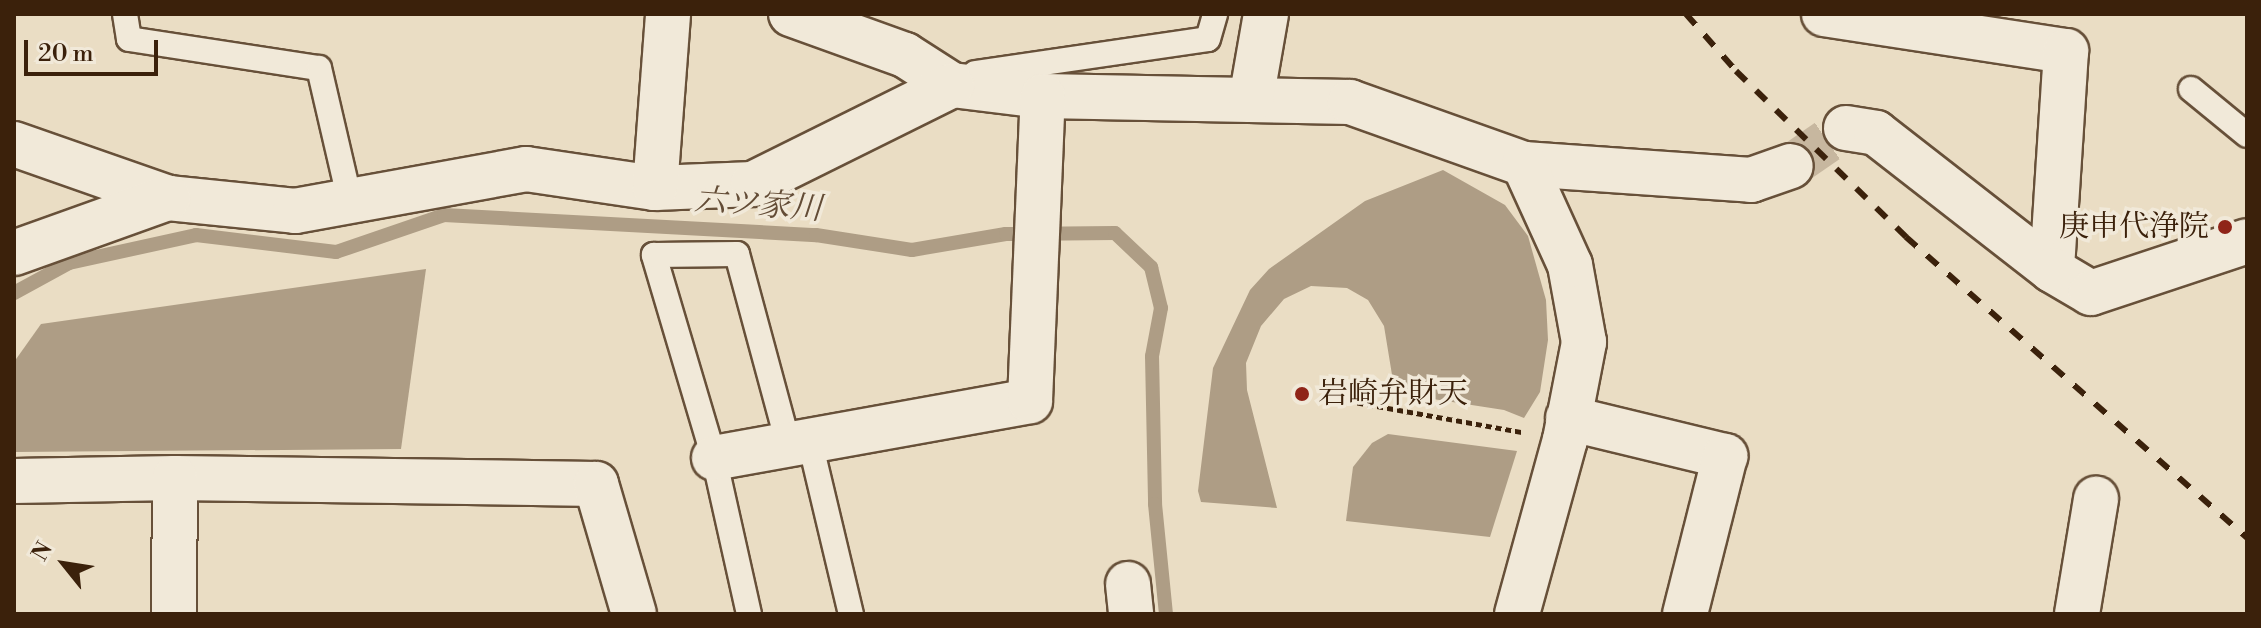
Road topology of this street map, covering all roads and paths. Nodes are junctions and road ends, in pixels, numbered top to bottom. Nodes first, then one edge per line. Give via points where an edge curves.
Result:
1 (125, 14) edge
2 (668, 14) edge
3 (791, 14) edge
4 (1215, 14) edge
5 (1266, 14) edge
6 (1824, 14) edge
7 (952, 85) junction
8 (2191, 89) dead end
9 (1043, 96) junction
10 (1251, 100) junction
11 (1846, 128) dead end
12 (2247, 135) edge
13 (14, 144) edge
14 (1524, 164) junction
15 (1791, 166) tunnel mouth
16 (655, 188) junction
17 (168, 198) junction
18 (351, 205) junction
19 (2243, 250) edge
20 (14, 253) edge
21 (2052, 270) junction
22 (1338, 399) dead end
23 (1566, 429) junction
24 (798, 441) junction
25 (714, 458) junction
26 (175, 478) junction
27 (14, 481) edge
28 (2096, 499) dead end
29 (174, 614) edge
30 (634, 614) edge
31 (749, 614) edge
32 (851, 614) edge
33 (1517, 614) edge
34 (1685, 614) edge
35 (2077, 614) edge

1 - 18 lane via 129,39 319,68
2 - 16 street
3 - 7 street via 905,55
4 - 7 lane via 1208,39 971,74
5 - 10 street
6 - 21 street via 2066,51
7 - 9 street
7 - 16 street via 753,184
8 - 12 lane
9 - 10 street
9 - 24 street via 1030,401
10 - 14 street via 1350,102
11 - 21 street via 1876,133
13 - 17 street
14 - 15 street via 1751,180
14 - 23 street via 1570,265 1584,342
16 - 18 street via 526,169
17 - 18 street via 295,211
17 - 20 street
19 - 21 street via 2091,293
22 - 23 path
23 - 33 street
23 - 34 street via 1725,456
24 - 25 street
24 - 25 lane via 737,254 654,255
24 - 32 lane
25 - 31 lane
26 - 27 street
26 - 29 street
26 - 30 street via 596,484
28 - 35 street

